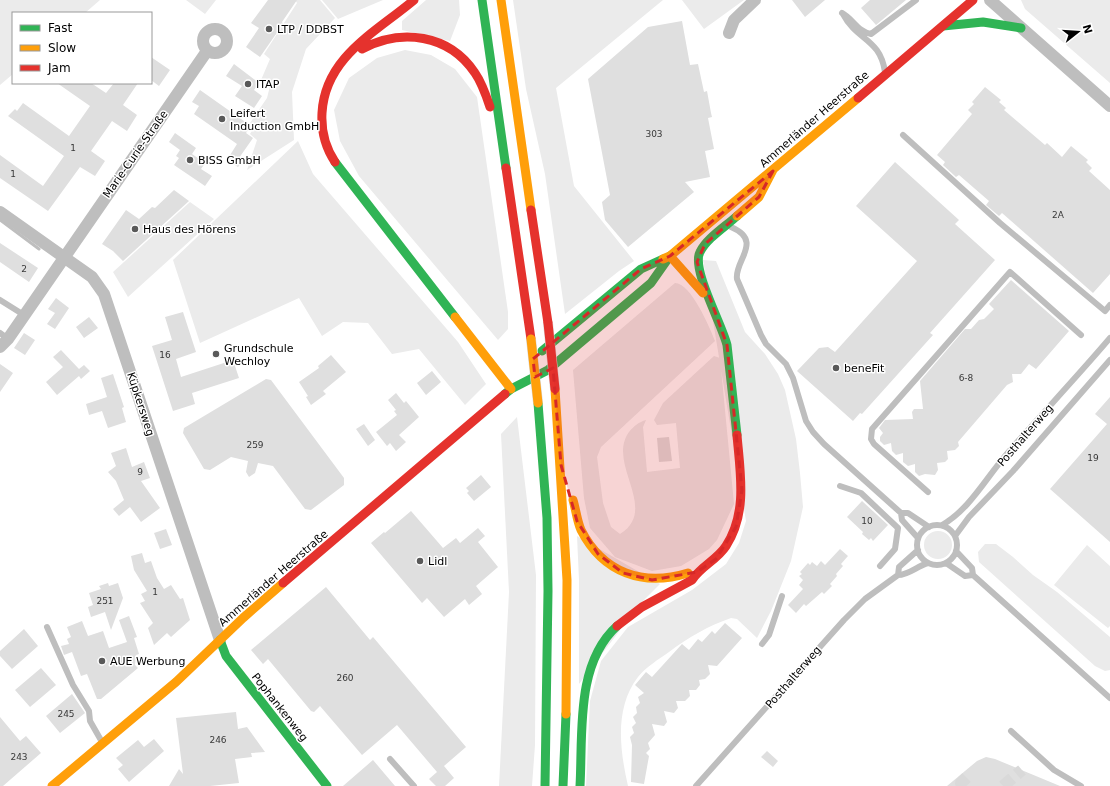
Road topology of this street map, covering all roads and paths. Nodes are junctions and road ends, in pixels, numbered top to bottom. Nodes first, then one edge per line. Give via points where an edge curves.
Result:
1 (414, 0) edge
2 (482, 0) edge
3 (501, 0) edge
4 (755, 0) edge
5 (916, 0) edge
6 (973, 0) edge
7 (990, 0) edge
8 (943, 26) junction
9 (1021, 28) junction
10 (729, 32) dead end
11 (207, 51) dead end
12 (337, 68) junction
13 (885, 74) junction
14 (1110, 106) edge
15 (903, 136) dead end
16 (504, 149) junction
17 (773, 170) junction
18 (0, 212) edge
19 (727, 226) junction
20 (64, 256) junction
21 (670, 256) junction
22 (0, 300) edge
23 (709, 300) junction
24 (1110, 305) edge
25 (24, 316) junction
26 (1081, 335) dead end
27 (3, 340) edge
28 (1109, 342) edge
29 (1110, 360) edge
30 (511, 389) junction
31 (561, 465) junction
32 (840, 486) dead end
33 (928, 492) dead end
34 (902, 513) junction
35 (942, 525) junction
36 (929, 527) junction
37 (955, 536) junction
38 (918, 538) junction
39 (918, 550) junction
40 (956, 551) junction
41 (928, 562) junction
42 (946, 562) junction
43 (880, 566) dead end
44 (697, 572) junction
45 (898, 575) junction
46 (973, 576) junction
47 (782, 596) dead end
48 (47, 627) dead end
49 (220, 640) junction
50 (762, 644) dead end
51 (1110, 687) edge
52 (1105, 693) junction
53 (1110, 698) edge
54 (1011, 731) dead end
55 (102, 742) junction
56 (390, 759) dead end
57 (52, 786) edge
58 (327, 786) edge
59 (414, 786) edge
60 (545, 786) edge
61 (563, 786) edge
62 (580, 786) edge
63 (696, 786) edge
64 (1080, 786) edge

1 - 12 main road via 352,48
2 - 16 main road
3 - 31 main road, bridge via 548,323
4 - 10 street via 734,20
5 - 13 lane via 871,34 863,33 842,12 846,21 872,43 883,58
6 - 8 main road, Ammerländer Heerstraße
7 - 9 street
8 - 9 main road via 983,22
8 - 13 main road, Ammerländer Heerstraße
9 - 14 street
11 - 20 street, Marie-Curie-Straße
12 - 16 main road via 365,46 382,40 401,36 421,37 441,43 472,68 483,89
12 - 30 main road via 322,104 321,126 327,148 336,166
13 - 17 main road, Ammerländer Heerstraße
15 - 24 lane via 1000,223 1105,311
16 - 60 main road, bridge via 531,339 547,518
17 - 19 main road via 759,197
17 - 21 main road, Ammerländer Heerstraße
18 - 20 street, Küpkersweg
19 - 23 main road via 705,244 698,258 699,273
19 - 34 lane via 738,231 744,238 747,247 738,269 737,279 766,344 786,364 793,378 802,410 812,432
20 - 25 street, Marie-Curie-Straße
20 - 49 street, Küpkersweg via 92,277 104,294
21 - 23 main road
21 - 30 main road, Ammerländer Heerstraße via 651,283 554,365
21 - 30 main road, Ammerländer Heerstraße via 641,269 535,357
22 - 25 lane
23 - 44 main road via 724,333 731,370 742,498 738,520 727,545 716,559
25 - 27 street, Marie-Curie-Straße
26 - 33 lane via 1010,272 870,434 874,444
28 - 35 lane, Posthalterweg via 1005,456 951,521
29 - 37 lane, Posthalterweg via 969,517
30 - 49 main road, Ammerländer Heerstraße
31 - 44 main road via 581,531 591,547 610,565 631,576 652,580
31 - 61 main road via 567,582
32 - 43 lane via 861,492 898,528 895,549
34 - 36 lane via 908,513
34 - 38 lane via 902,520
35 - 36 lane, Posthalterweg
35 - 37 lane
36 - 38 lane via 922,531
37 - 40 lane
38 - 39 lane
39 - 41 lane
39 - 45 lane, Posthalterweg via 899,568
40 - 42 lane
40 - 46 lane via 972,568
41 - 42 lane, Posthalterweg
41 - 45 lane, Posthalterweg via 906,575
42 - 46 lane via 965,576
44 - 62 main road via 692,580 626,618 604,640 595,655 584,688
45 - 63 lane, Posthalterweg via 849,614
46 - 52 lane
47 - 50 lane via 769,635
48 - 55 lane
49 - 55 main road, Ammerländer Heerstraße via 176,682
49 - 58 main road, Pophankenweg via 226,656
51 - 52 lane
52 - 53 lane
54 - 64 lane via 1054,770
55 - 57 main road, Ammerländer Heerstraße
56 - 59 lane

